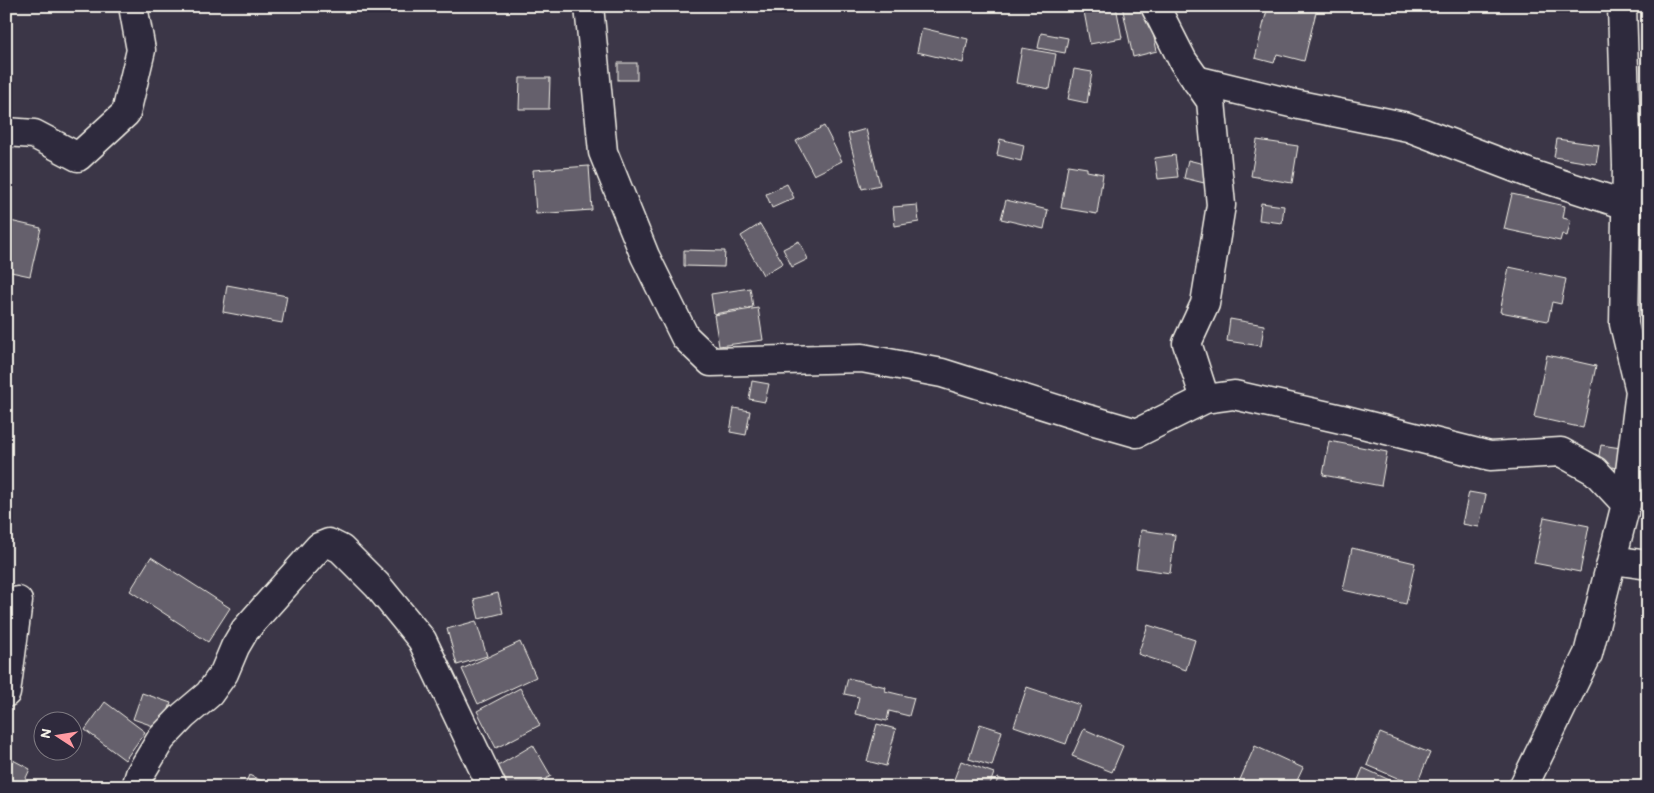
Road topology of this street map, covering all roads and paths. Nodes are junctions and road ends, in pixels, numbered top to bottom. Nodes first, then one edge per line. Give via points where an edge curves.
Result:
1 (133, 6) edge
2 (589, 6) edge
3 (1155, 6) edge
4 (1622, 6) edge
5 (1196, 80) junction
6 (6, 132) edge
7 (1626, 205) junction
8 (1205, 399) junction
9 (1626, 504) junction
10 (1613, 560) junction
11 (1648, 566) edge
12 (18, 601) dead end
13 (6, 693) edge
14 (136, 787) edge
15 (492, 787) edge
16 (1523, 787) edge

1 - 6 street via 141,50 126,113 78,157 34,134
2 - 8 street via 603,152 645,256 685,337 711,362 862,358 942,373 1137,433
3 - 5 street
4 - 7 street
5 - 7 street via 1408,127 1531,174
5 - 8 street via 1211,101 1221,205 1205,304 1187,343
7 - 9 street via 1624,324 1640,391
8 - 9 street via 1234,395 1490,456 1561,452 1595,471
9 - 10 street
10 - 11 street
10 - 16 street via 1588,654
12 - 13 street
14 - 15 street via 161,739 209,694 246,630 319,547 329,543 341,549 377,585 422,640

